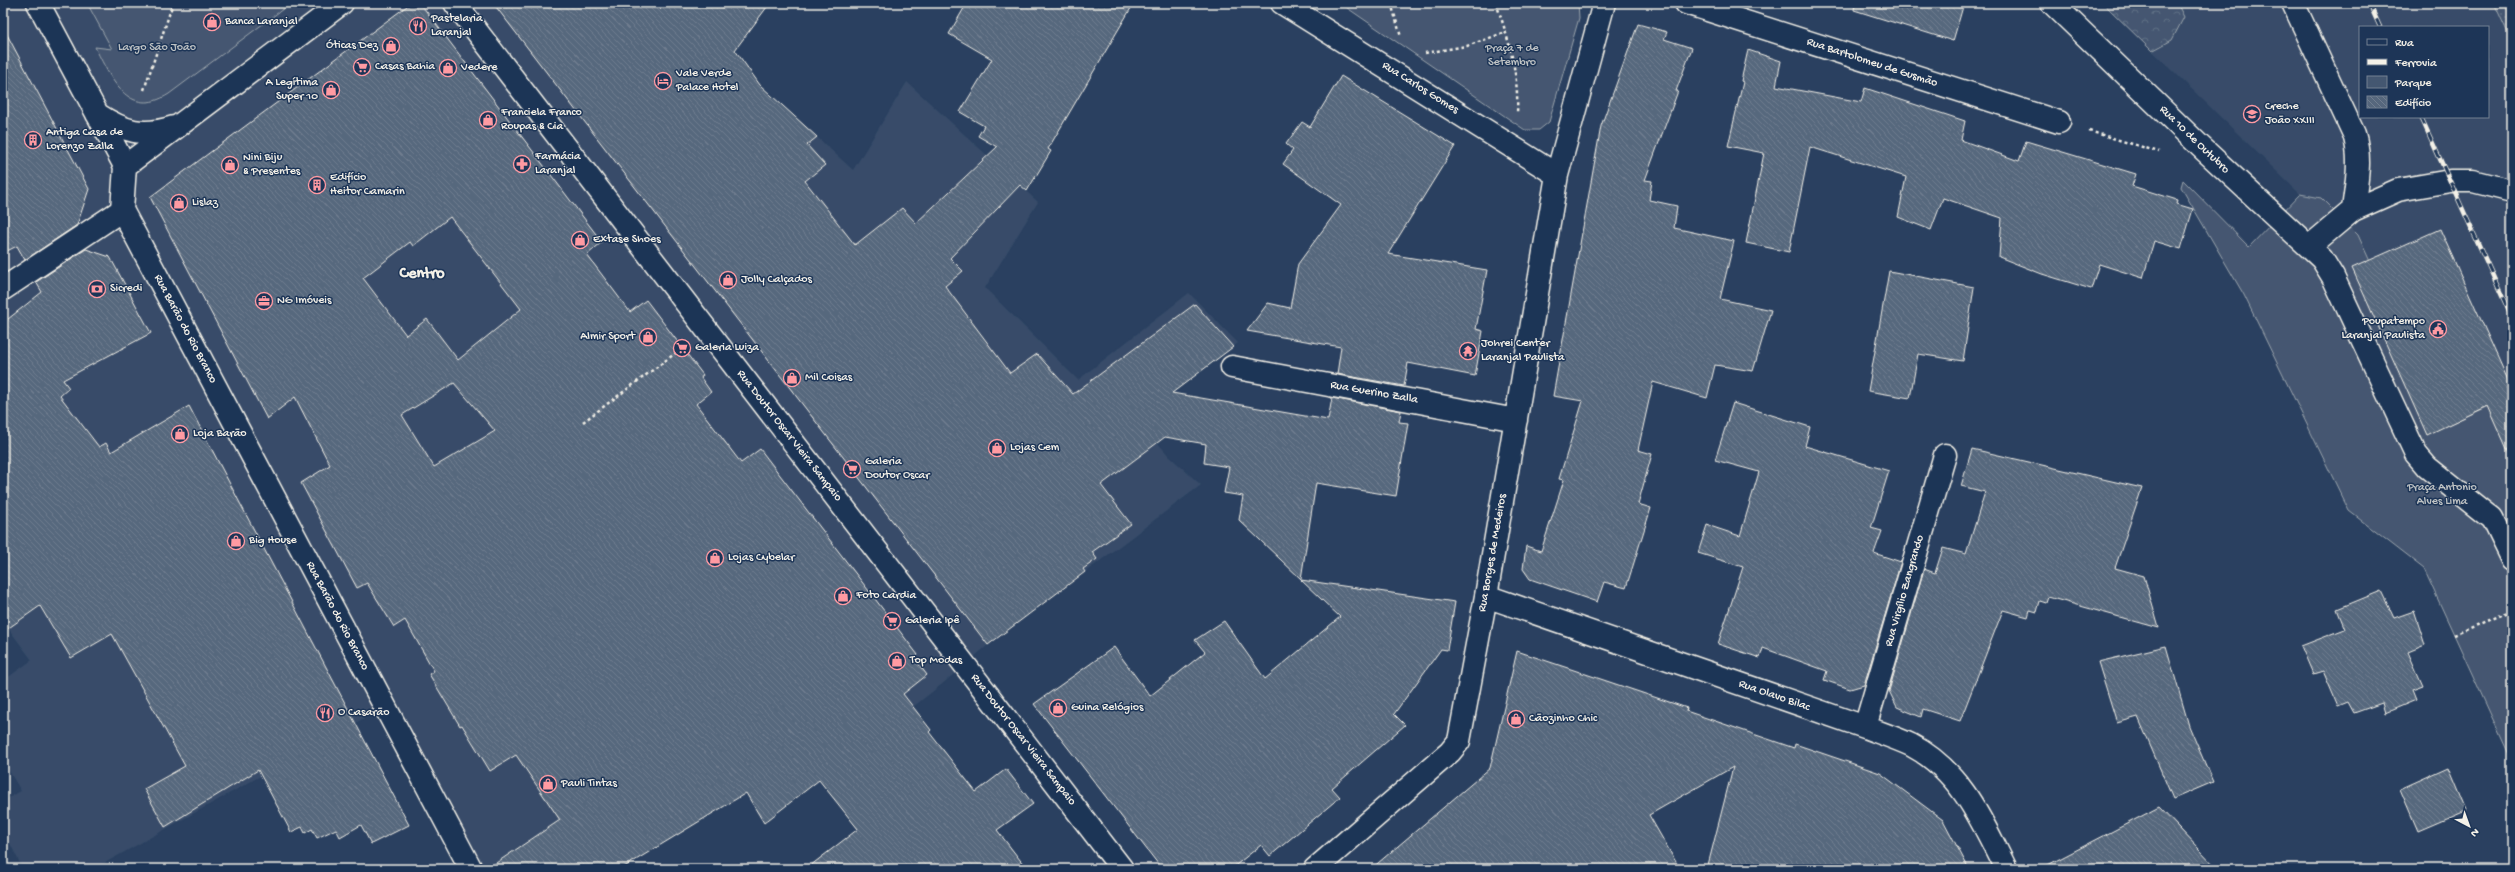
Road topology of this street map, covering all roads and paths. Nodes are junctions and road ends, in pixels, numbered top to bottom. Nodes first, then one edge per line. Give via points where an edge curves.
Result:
1 (38, 3) edge
2 (173, 3) edge
3 (342, 3) edge
4 (455, 3) edge
5 (1282, 3) edge
6 (1299, 3) edge
7 (1391, 3) edge
8 (1496, 3) edge
9 (1604, 3) edge
10 (1686, 3) edge
11 (2052, 3) edge
12 (2293, 3) edge
13 (1506, 32) junction
14 (1335, 35) junction
15 (1401, 37) dead end
16 (1426, 53) dead end
17 (144, 90) dead end
18 (97, 114) junction
19 (1517, 118) dead end
20 (2058, 122) joint
21 (181, 124) junction
22 (2131, 143) dead end
23 (125, 166) junction
24 (1557, 175) junction
25 (2512, 191) edge
26 (122, 210) junction
27 (2353, 210) junction
28 (2310, 246) junction
29 (3, 289) edge
30 (707, 330) junction
31 (1232, 367) dead end
32 (1516, 420) junction
33 (583, 422) dead end
34 (1945, 455) dead end
35 (2512, 560) edge
36 (1486, 596) junction
37 (2512, 610) edge
38 (2454, 635) dead end
39 (1865, 727) junction
40 (1322, 867) edge
41 (471, 869) edge
42 (1122, 869) edge
43 (2006, 869) edge

1 - 18 street
2 - 17 path
3 - 21 street
4 - 30 street, Rua Doutor Oscar Vieira Sampaio
5 - 14 street, Rua Carlos Gomes
6 - 14 street
7 - 15 path
8 - 13 path
9 - 24 street
10 - 20 street, Rua Bartolomeu de Gusmão
11 - 28 street, Rua 10 de Outubro via 2200,146
12 - 27 street via 2354,134 2359,167
13 - 16 path via 1467,46
13 - 19 path via 1518,89
14 - 24 street, Rua Carlos Gomes
18 - 21 street via 114,125 135,133 157,132
18 - 23 street
20 - 22 path
21 - 23 street
23 - 26 street
24 - 32 street, Rua Borges de Medeiros
25 - 27 street via 2473,181 2427,184 2398,190
26 - 29 street
26 - 41 street, Rua Barão do Rio Branco
27 - 28 street
28 - 35 street, Rua 10 de Outubro via 2333,277 2416,454 2427,467 2492,519
30 - 33 path
30 - 42 street, Rua Doutor Oscar Vieira Sampaio
31 - 32 street, Rua Guerino Zalla
32 - 36 street, Rua Borges de Medeiros
34 - 39 street, Rua Virgílio Zangrando
36 - 39 street, Rua Olavo Bilac
36 - 40 street, Rua Borges de Medeiros via 1459,741 1450,752
37 - 38 path
39 - 43 street, Rua Olavo Bilac via 1910,745 1947,771 1973,803

